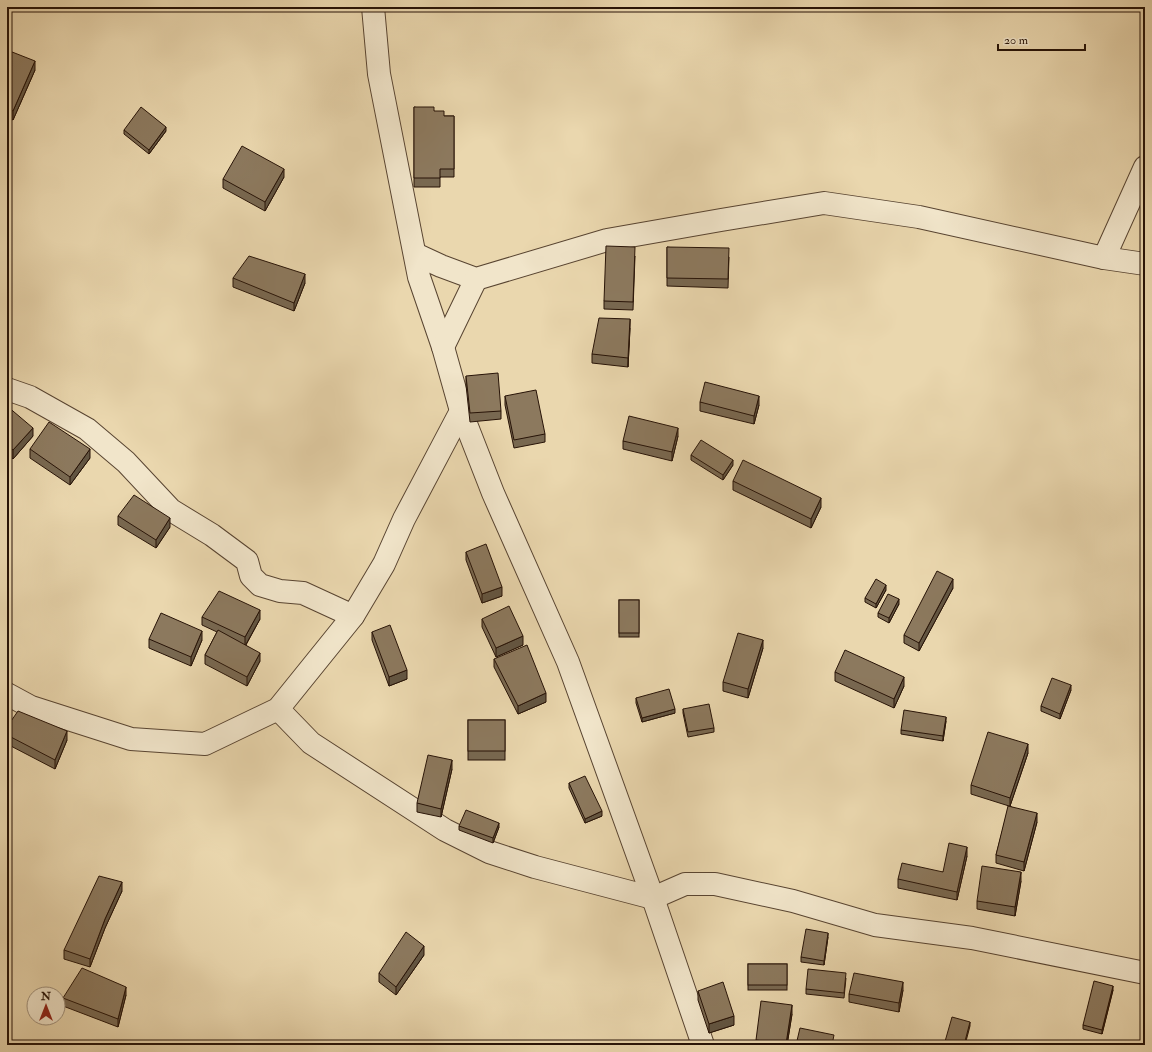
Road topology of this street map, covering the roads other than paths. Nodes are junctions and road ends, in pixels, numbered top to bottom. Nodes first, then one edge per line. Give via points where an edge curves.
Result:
1 (373, 7) edge
2 (1145, 167) edge
3 (415, 254) junction
4 (1104, 258) junction
5 (1145, 264) edge
6 (476, 279) junction
7 (443, 347) junction
8 (7, 389) edge
9 (461, 411) junction
10 (353, 616) junction
11 (7, 694) edge
12 (278, 709) junction
13 (654, 898) junction
14 (1145, 973) edge
15 (703, 1045) edge

1 - 3 street via 379,74
2 - 4 street
3 - 6 street
3 - 7 street via 419,277
4 - 5 street
4 - 6 street via 919,217 824,203 607,240
6 - 7 street
7 - 9 street
8 - 10 street via 30,397 87,429 126,462 171,510 212,535 247,561 251,576 260,585 280,591 303,593
9 - 10 street via 404,519 384,564
9 - 13 street via 493,493 568,662
10 - 12 street
11 - 12 street via 31,707 131,739 205,744
12 - 13 street via 311,743 445,830 489,852 534,867
13 - 14 street via 685,884 715,884 793,901 875,925 972,938
13 - 15 street

